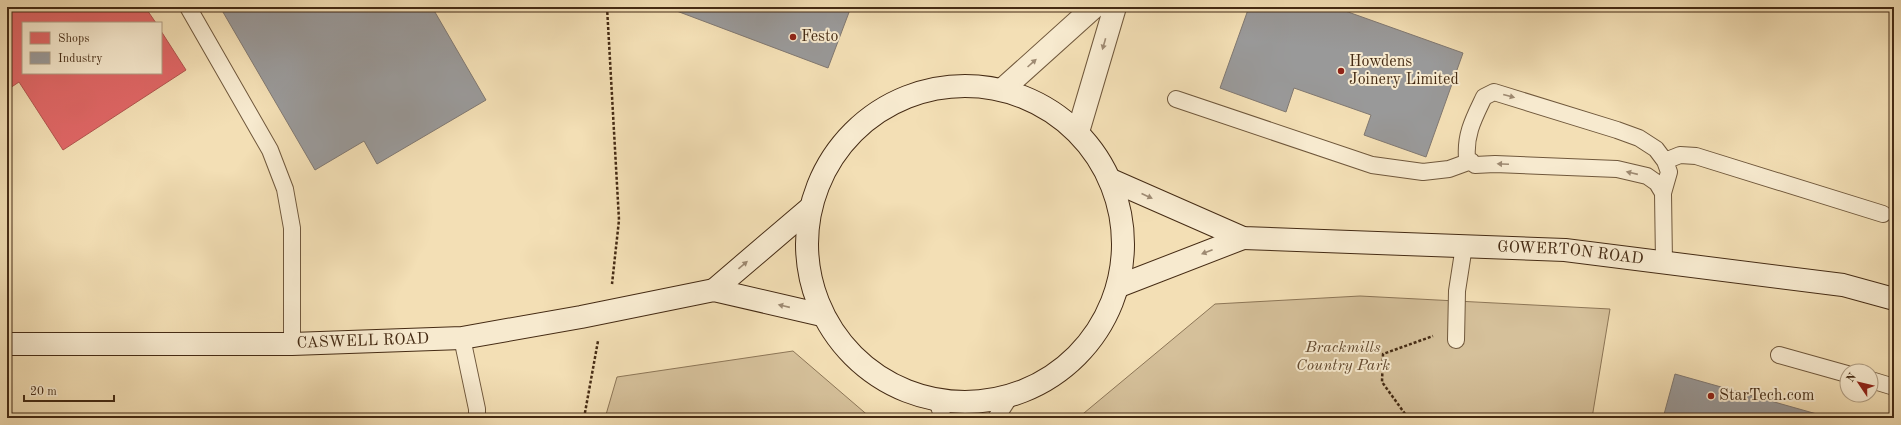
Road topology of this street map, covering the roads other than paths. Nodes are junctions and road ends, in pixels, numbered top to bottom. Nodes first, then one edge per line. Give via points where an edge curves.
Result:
1 (188, 7) edge
2 (1094, 7) edge
3 (1115, 7) edge
4 (1003, 89) junction
5 (1176, 99) dead end
6 (1078, 132) junction
7 (1471, 161) junction
8 (1665, 161) junction
9 (1112, 180) junction
10 (1664, 193) junction
11 (810, 208) junction
12 (1883, 214) dead end
13 (1243, 238) junction
14 (1464, 246) junction
15 (1664, 262) junction
16 (1119, 286) junction
17 (714, 290) junction
18 (1894, 299) edge
19 (822, 315) junction
20 (1456, 335) road end
21 (462, 338) junction
22 (7, 344) edge
23 (292, 344) junction
24 (1779, 355) dead end
25 (1839, 372) edge
26 (1879, 382) edge
27 (1894, 387) edge
28 (1009, 398) junction
29 (940, 410) edge
30 (477, 418) edge
31 (996, 418) edge

1 - 23 lane via 270,150 285,189 292,228
4 -> 2 street
3 -> 6 street
4 - 6 street via 1044,105
4 - 11 street via 953,85 904,97 862,124 829,162
5 - 7 lane via 1372,165 1423,172 1449,169
6 - 9 street via 1098,155
7 -> 8 lane via 1467,158 1466,143 1484,97 1494,92 1639,138 1656,149
10 -> 7 lane via 1657,183 1647,176 1617,169 1475,165
8 - 10 lane via 1669,172
8 - 12 lane via 1680,155 1696,156
9 -> 13 street, GOWERTON ROAD
9 - 16 street via 1124,233
10 - 15 lane
17 -> 11 street, CASWELL ROAD
11 - 19 street via 807,262
13 - 14 street, GOWERTON ROAD
13 -> 16 street, GOWERTON ROAD
14 - 15 street, GOWERTON ROAD via 1565,250
14 - 20 lane via 1457,291
15 - 18 street, GOWERTON ROAD via 1843,285
16 - 28 street via 1096,335 1058,374
19 -> 17 street, CASWELL ROAD
17 - 21 street, CASWELL ROAD
19 - 29 street via 851,356 890,385
21 - 23 street, CASWELL ROAD
21 - 30 lane
22 - 23 street, CASWELL ROAD
24 - 25 lane
26 - 27 lane
28 - 29 street
28 - 31 lane

